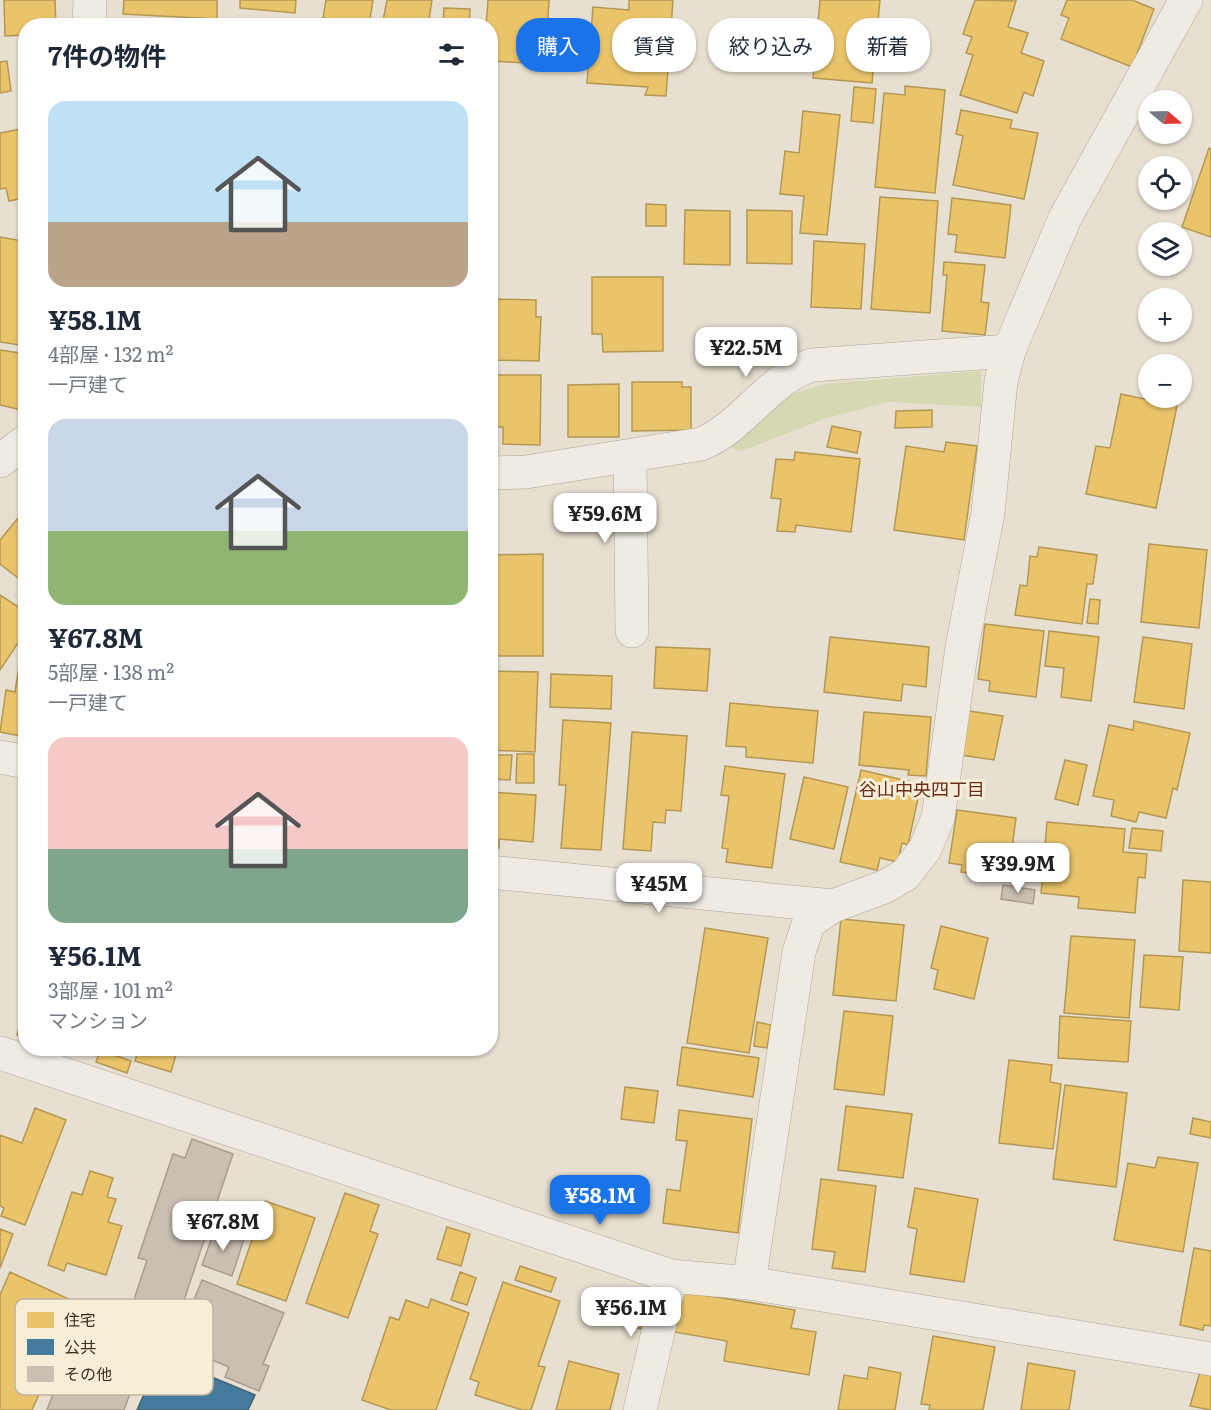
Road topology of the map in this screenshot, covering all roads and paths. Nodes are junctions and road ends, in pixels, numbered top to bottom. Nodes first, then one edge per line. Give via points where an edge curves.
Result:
1 (90, 0) edge
2 (1186, 0) edge
3 (89, 18) edge
4 (1009, 351) junction
5 (630, 456) junction
6 (498, 473) edge
7 (632, 631) dead end
8 (0, 757) edge
9 (18, 760) edge
10 (498, 873) edge
11 (833, 906) junction
12 (0, 1053) edge
13 (671, 1276) junction
14 (749, 1283) junction
15 (1211, 1359) edge
16 (640, 1410) edge

1 - 3 street
2 - 4 street via 1065,218
4 - 5 street via 812,365 784,380 716,438
4 - 11 street via 1001,381 988,513 962,647 938,818 924,849 905,875
5 - 6 street
5 - 7 street
8 - 9 street
10 - 11 street
11 - 14 street via 809,922 799,952
12 - 13 street
13 - 14 street
13 - 16 street
14 - 15 street

